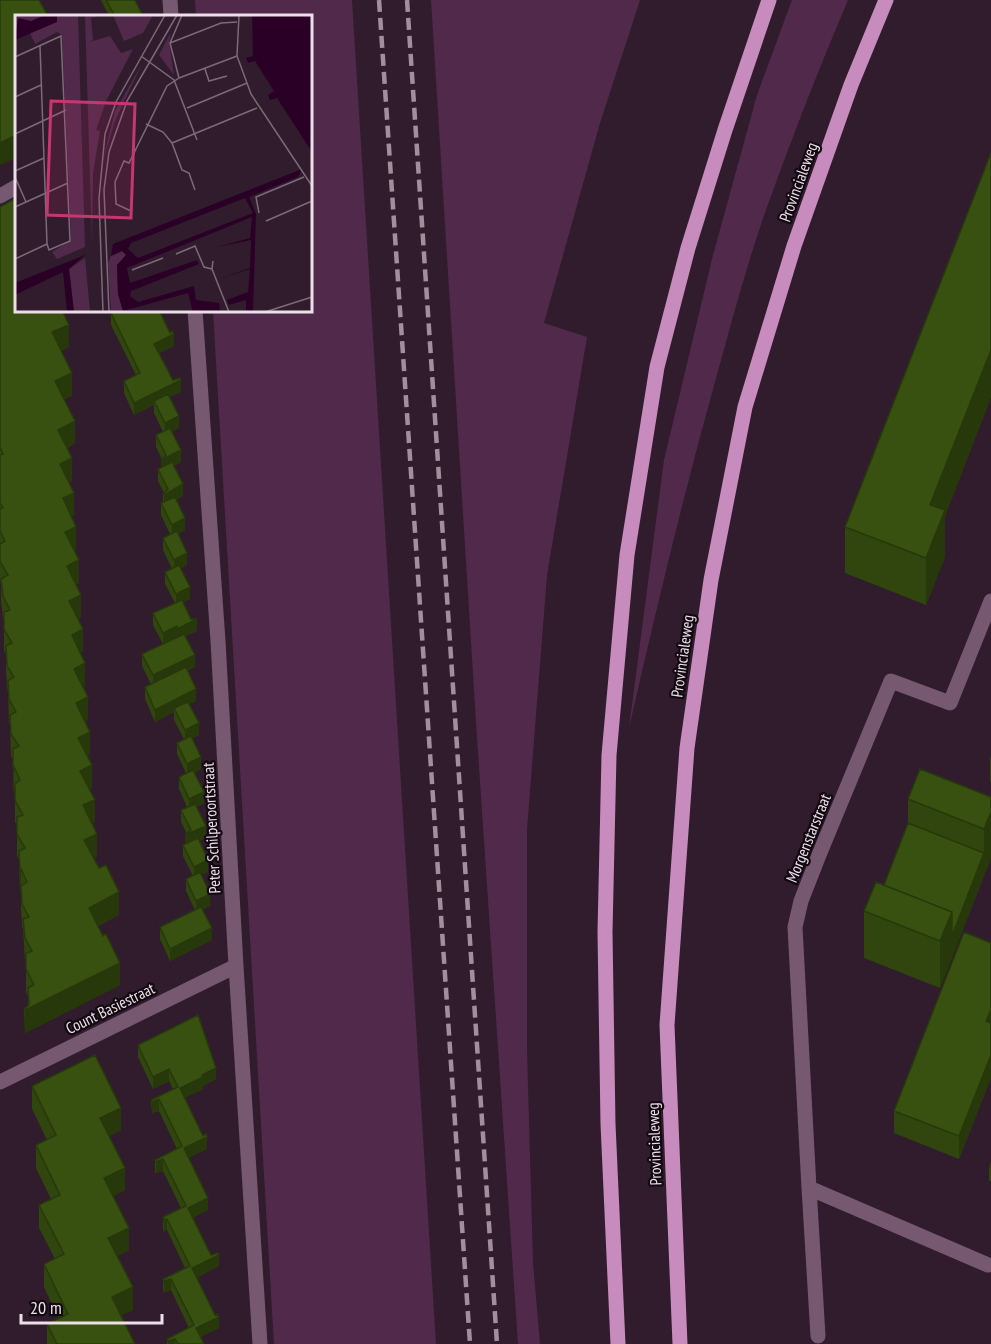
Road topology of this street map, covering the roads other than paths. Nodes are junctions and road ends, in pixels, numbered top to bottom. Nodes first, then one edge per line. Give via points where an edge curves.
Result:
1 (170, 0) edge
2 (769, 0) edge
3 (886, 0) edge
4 (171, 15) edge
5 (15, 188) edge
6 (0, 196) edge
7 (195, 312) edge
8 (991, 601) edge
9 (236, 966) junction
10 (0, 1082) edge
11 (809, 1188) junction
12 (988, 1265) dead end
13 (818, 1336) dead end
14 (260, 1344) edge
15 (618, 1344) edge
16 (680, 1344) edge

1 - 4 street
2 - 15 main road via 724,130 657,367 627,555 609,755 605,932 608,1124
3 - 16 main road, Provincialeweg via 851,85 794,246 751,385 711,580 687,748 667,1025
5 - 6 street
7 - 9 street, Peter Schilperoortstraat
8 - 11 street, Morgenstarstraat via 950,703 891,681 801,901 795,947
9 - 10 street, Count Basiestraat
9 - 14 street, Peter Schilperoortstraat
11 - 12 street
11 - 13 street, Morgenstarstraat

